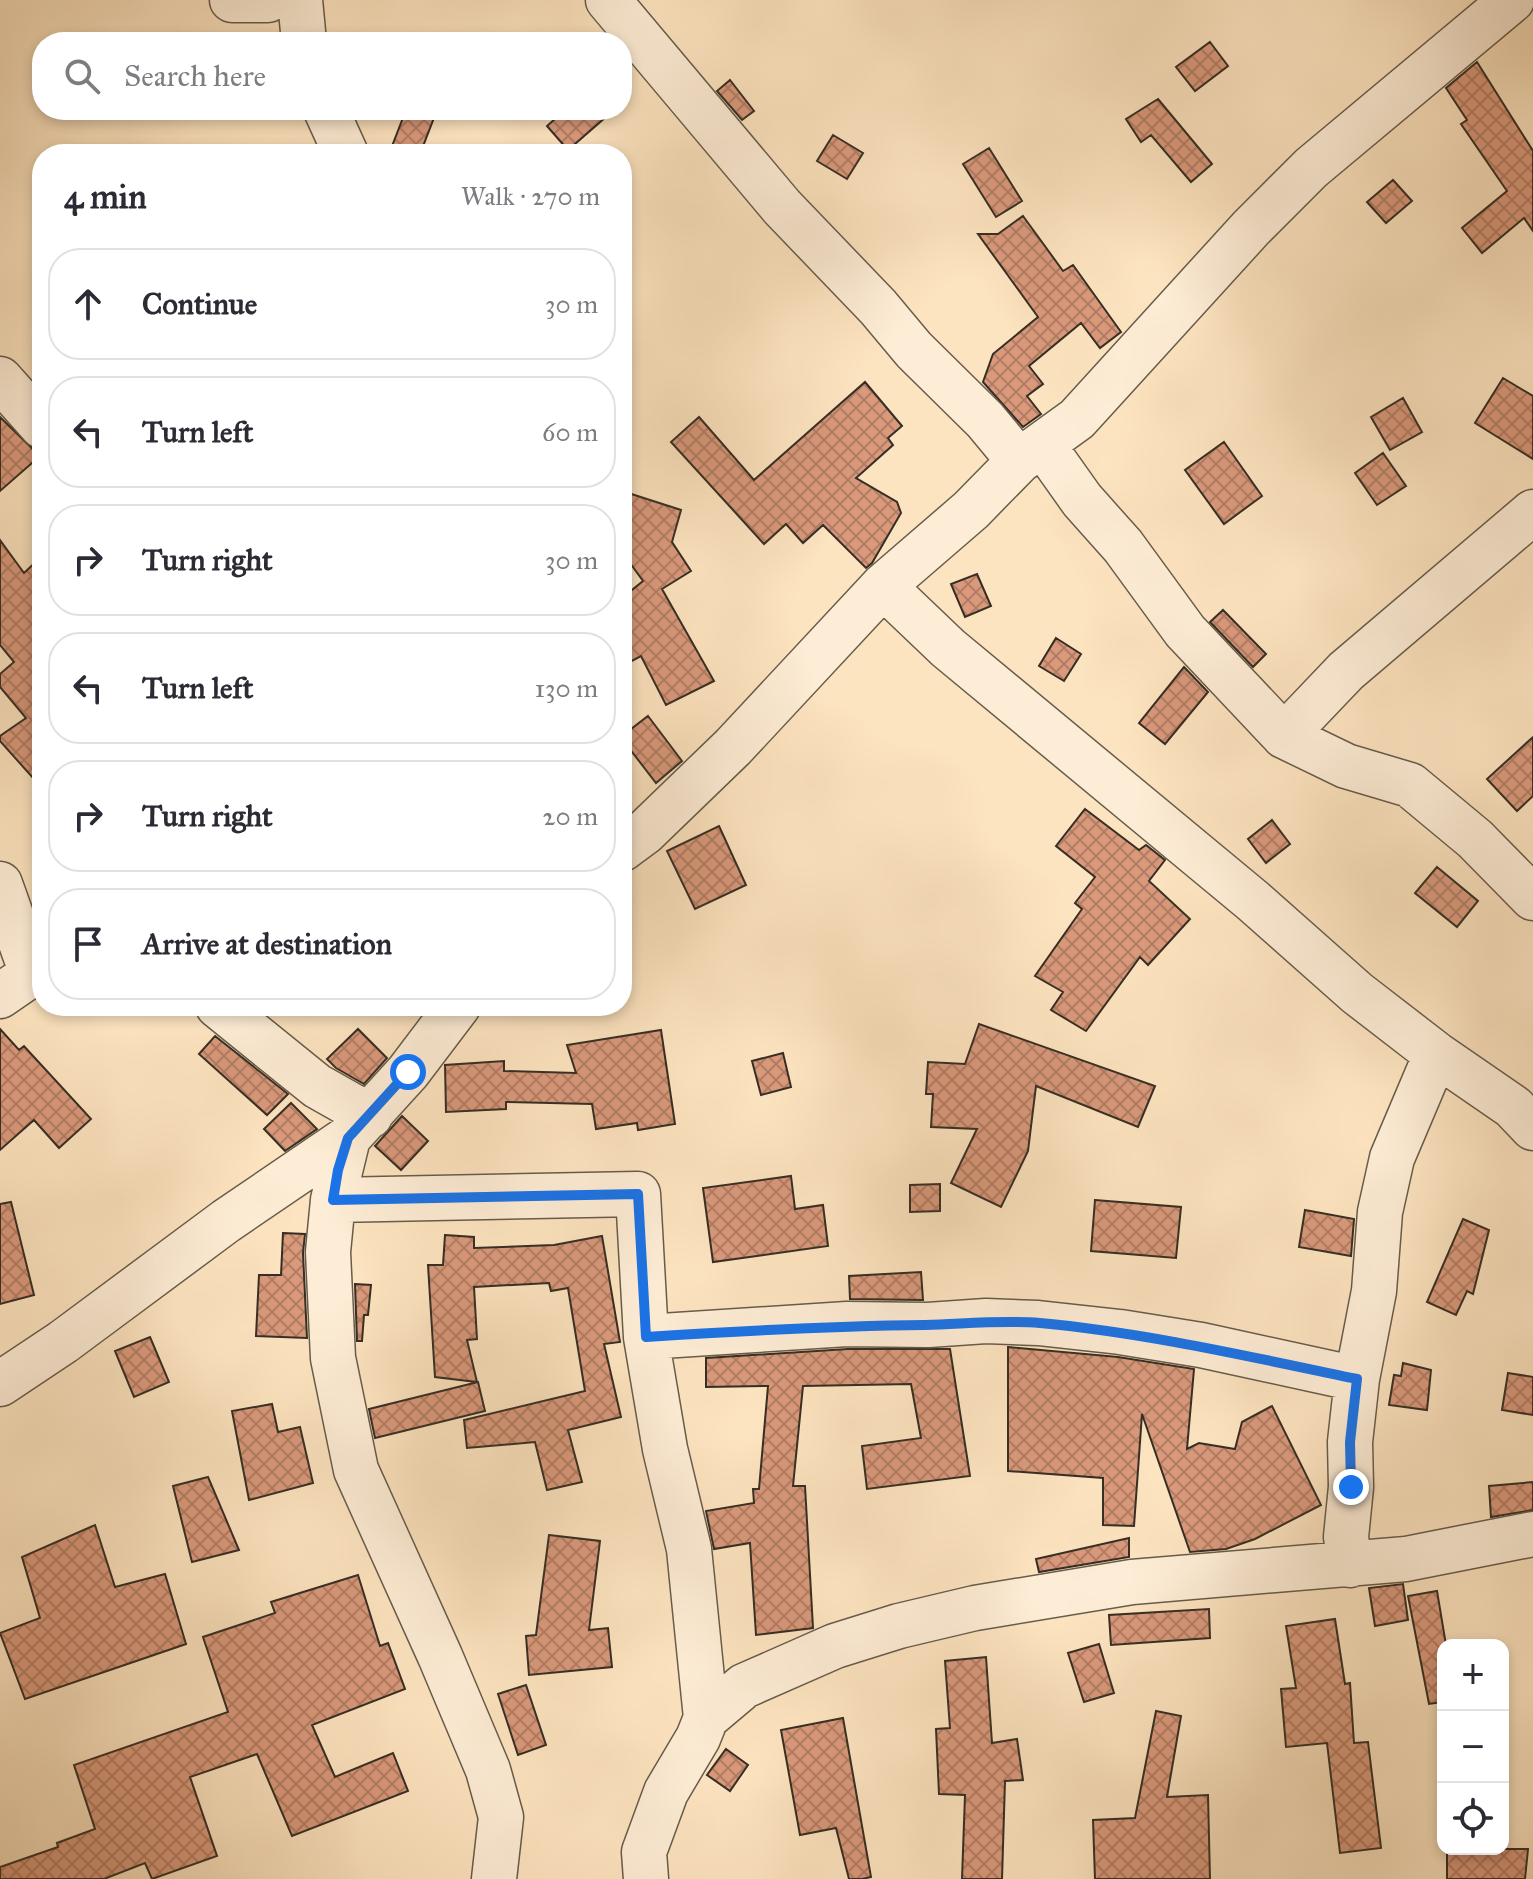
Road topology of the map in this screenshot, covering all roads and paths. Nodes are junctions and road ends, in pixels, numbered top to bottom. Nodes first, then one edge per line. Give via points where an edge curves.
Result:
1 (232, 0) edge
2 (268, 0) edge
3 (300, 0) edge
4 (608, 0) edge
5 (1512, 0) edge
6 (303, 32) edge
7 (331, 120) edge
8 (341, 144) edge
9 (0, 379) edge
10 (32, 415) edge
11 (1031, 453) junction
12 (1533, 512) edge
13 (883, 586) junction
14 (1284, 736) junction
15 (632, 842) edge
16 (0, 884) edge
17 (1533, 898) edge
18 (25, 979) edge
19 (230, 1016) edge
20 (450, 1016) edge
21 (1436, 1054) junction
22 (359, 1127) junction
23 (1533, 1128) edge
24 (333, 1200) junction
25 (646, 1337) junction
26 (1357, 1379) junction
27 (0, 1384) edge
28 (1533, 1534) edge
29 (1350, 1565) junction
30 (706, 1718) junction
31 (494, 1879) edge
32 (646, 1879) edge

1 - 2 street
3 - 6 street
4 - 11 street via 782,207 914,350 985,420
5 - 11 street via 1311,168 1086,410
7 - 8 street
9 - 10 street
11 - 13 street
11 - 14 street via 1082,500 1185,631
12 - 14 street via 1346,671
13 - 15 street via 733,747
13 - 21 street via 948,648
14 - 17 street via 1346,766 1410,785 1475,839
16 - 18 street
19 - 22 street
20 - 22 street
21 - 23 street via 1513,1107
21 - 26 street via 1392,1158
22 - 24 street via 338,1170
22 - 27 street
24 - 25 street via 638,1194
24 - 31 street via 330,1325 356,1470 488,1770 501,1817
25 - 26 street via 847,1324 1038,1323 1201,1345
25 - 30 street via 689,1549
26 - 29 street via 1346,1537
28 - 29 street
29 - 30 street via 1132,1582 899,1626 835,1646 744,1686
30 - 32 street via 666,1792 644,1852

